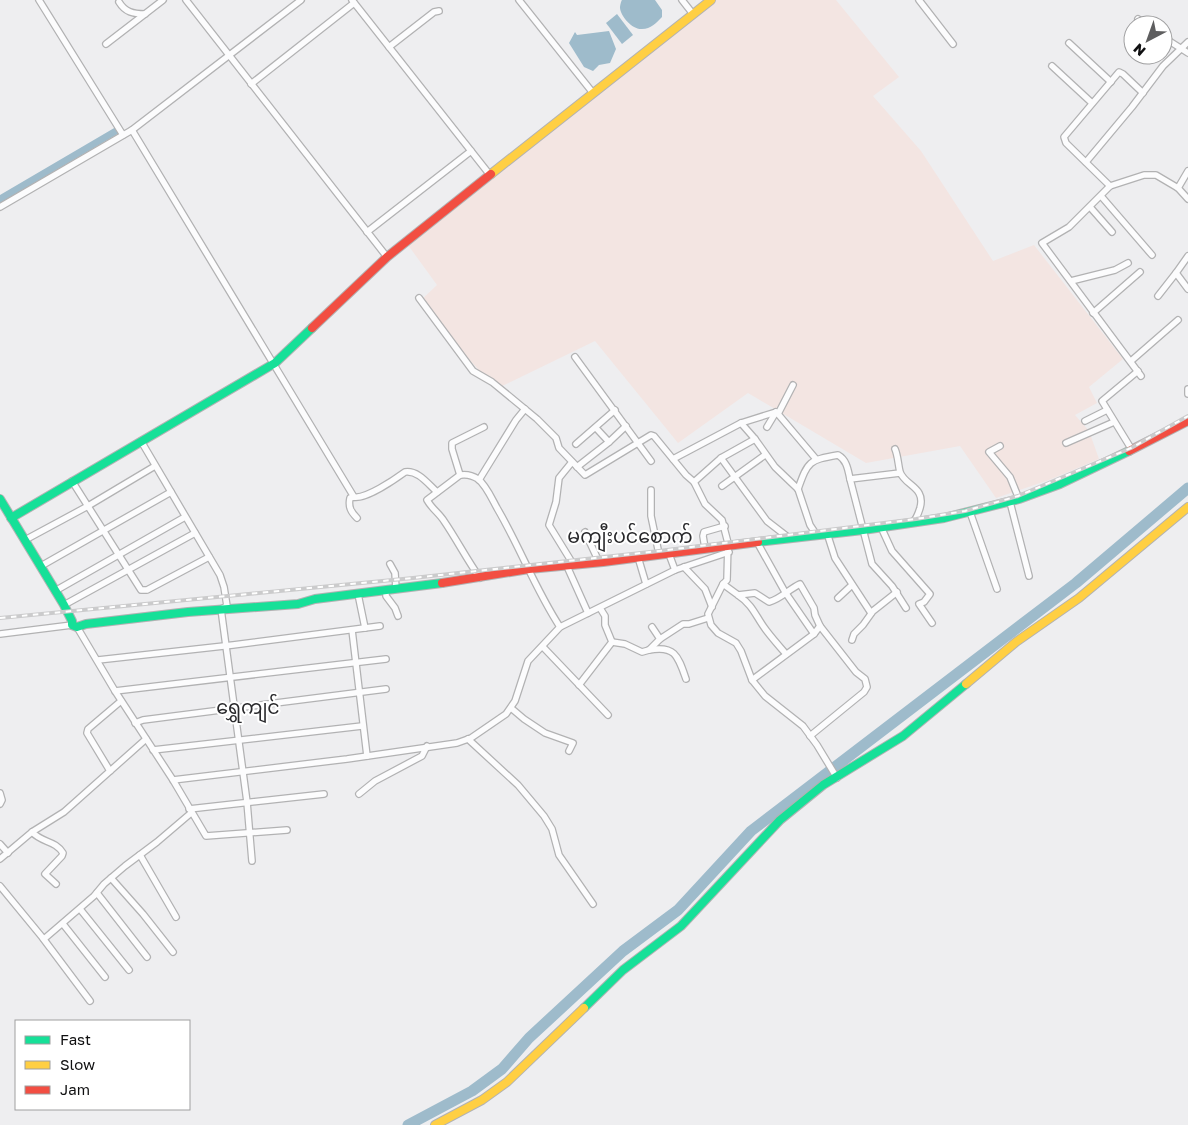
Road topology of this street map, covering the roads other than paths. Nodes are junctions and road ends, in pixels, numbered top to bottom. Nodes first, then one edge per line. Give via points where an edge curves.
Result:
1 (39, 0) edge
2 (162, 0) edge
3 (186, 0) edge
4 (301, 0) edge
5 (519, 0) edge
6 (682, 0) edge
7 (711, 0) edge
8 (919, 0) edge
9 (119, 2) dead end
10 (353, 2) edge
11 (440, 11) dead end
12 (145, 14) junction
13 (693, 14) junction
14 (1070, 42) dead end
15 (1188, 42) edge
16 (106, 44) dead end
17 (954, 44) dead end
18 (1173, 44) edge
19 (389, 47) junction
20 (1182, 50) junction
21 (1188, 53) edge
22 (229, 57) junction
23 (1052, 66) dead end
24 (1111, 82) junction
25 (250, 84) junction
26 (593, 93) junction
27 (1143, 93) junction
28 (1092, 103) junction
29 (132, 130) junction
30 (123, 135) junction
31 (471, 151) junction
32 (1086, 162) junction
33 (1188, 171) edge
34 (490, 175) junction
35 (1110, 186) junction
36 (1178, 188) junction
37 (1101, 196) junction
38 (1188, 198) edge
39 (0, 207) edge
40 (1090, 207) junction
41 (367, 232) junction
42 (1112, 232) dead end
43 (1152, 254) dead end
44 (1188, 256) edge
45 (387, 257) junction
46 (1128, 263) dead end
47 (1140, 272) dead end
48 (1176, 273) junction
49 (1071, 280) junction
50 (1188, 289) edge
51 (1158, 296) dead end
52 (419, 298) dead end
53 (1093, 312) junction
54 (1178, 320) dead end
55 (576, 357) dead end
56 (1130, 361) junction
57 (274, 364) junction
58 (793, 385) dead end
59 (1188, 389) edge
60 (1188, 394) edge
61 (525, 409) junction
62 (615, 410) junction
63 (1107, 410) junction
64 (777, 413) junction
65 (1085, 421) dead end
66 (1188, 421) edge
67 (1114, 422) junction
68 (741, 424) junction
69 (626, 426) junction
70 (484, 427) dead end
71 (767, 427) dead end
72 (596, 428) junction
73 (755, 439) junction
74 (141, 441) junction
75 (609, 442) junction
76 (639, 443) junction
77 (1066, 443) dead end
78 (576, 444) dead end
79 (1000, 446) dead end
80 (895, 449) dead end
81 (1132, 450) junction
82 (765, 455) junction
83 (722, 458) junction
84 (673, 459) junction
85 (816, 459) junction
86 (651, 460) dead end
87 (572, 462) junction
88 (155, 466) junction
89 (578, 467) junction
90 (900, 473) junction
91 (460, 475) junction
92 (735, 477) junction
93 (850, 479) junction
94 (479, 480) junction
95 (72, 481) junction
96 (694, 482) junction
97 (722, 486) dead end
98 (798, 489) junction
99 (651, 490) dead end
100 (170, 492) junction
101 (437, 492) junction
102 (354, 497) junction
103 (0, 499) edge
104 (1019, 499) junction
105 (1010, 502) junction
106 (88, 506) junction
107 (1188, 507) edge
108 (970, 512) junction
109 (185, 516) junction
110 (12, 518) junction
111 (357, 518) dead end
112 (913, 522) junction
113 (725, 526) junction
114 (881, 527) junction
115 (103, 530) junction
116 (863, 530) junction
117 (585, 532) dead end
118 (195, 533) junction
119 (826, 533) junction
120 (816, 534) junction
121 (789, 538) junction
122 (24, 540) junction
123 (757, 542) junction
124 (705, 548) junction
125 (729, 549) junction
126 (659, 554) junction
127 (669, 554) junction
128 (118, 555) junction
129 (638, 557) junction
130 (209, 558) junction
131 (599, 562) junction
132 (390, 564) dead end
133 (569, 564) junction
134 (41, 566) junction
135 (684, 567) junction
136 (529, 569) junction
137 (128, 570) junction
138 (675, 570) junction
139 (1029, 576) dead end
140 (480, 578) junction
141 (646, 584) junction
142 (723, 584) junction
143 (852, 585) junction
144 (396, 589) junction
145 (997, 589) dead end
146 (386, 590) junction
147 (55, 591) junction
148 (785, 592) junction
149 (896, 592) junction
150 (358, 594) junction
151 (738, 595) junction
152 (838, 598) dead end
153 (64, 605) junction
154 (712, 607) junction
155 (600, 608) junction
156 (906, 608) dead end
157 (221, 610) junction
158 (588, 612) junction
159 (871, 613) junction
160 (398, 616) dead end
161 (708, 618) junction
162 (932, 623) dead end
163 (75, 626) junction
164 (380, 626) dead end
165 (820, 626) junction
166 (560, 627) junction
167 (652, 627) dead end
168 (364, 628) junction
169 (352, 630) junction
170 (0, 634) edge
171 (814, 634) junction
172 (660, 639) junction
173 (852, 640) dead end
174 (612, 642) junction
175 (226, 646) junction
176 (543, 647) junction
177 (649, 650) junction
178 (786, 654) junction
179 (386, 659) dead end
180 (98, 660) junction
181 (356, 663) junction
182 (230, 677) junction
183 (686, 679) dead end
184 (752, 680) junction
185 (579, 685) junction
186 (386, 689) dead end
187 (115, 691) junction
188 (360, 694) junction
189 (121, 701) junction
190 (511, 708) junction
191 (234, 709) junction
192 (608, 715) dead end
193 (135, 723) junction
194 (362, 726) junction
195 (810, 736) junction
196 (146, 739) junction
197 (238, 739) junction
198 (468, 739) junction
199 (427, 746) junction
200 (153, 750) junction
201 (569, 751) dead end
202 (367, 756) junction
203 (110, 771) junction
204 (242, 772) junction
205 (836, 776) junction
206 (173, 780) junction
207 (0, 793) edge
208 (324, 794) dead end
209 (359, 794) dead end
210 (246, 802) junction
211 (0, 804) edge
212 (190, 811) junction
213 (287, 830) dead end
214 (32, 832) junction
215 (250, 832) junction
216 (0, 844) edge
217 (8, 853) junction
218 (140, 855) junction
219 (0, 859) edge
220 (252, 861) dead end
221 (112, 878) junction
222 (56, 884) dead end
223 (0, 886) edge
224 (97, 893) junction
225 (593, 904) dead end
226 (80, 909) junction
227 (176, 917) dead end
228 (63, 924) junction
229 (44, 939) junction
230 (173, 952) dead end
231 (147, 957) dead end
232 (129, 970) dead end
233 (105, 977) dead end
234 (90, 1000) dead end
235 (436, 1125) edge

1 - 30 street
2 - 12 street
3 - 22 street
4 - 22 street
5 - 26 street
6 - 13 street
7 - 13 street
8 - 17 street
9 - 12 street via 129,12
10 - 19 street
10 - 25 street
11 - 19 street via 434,12
12 - 16 street
13 - 26 street
14 - 24 street
15 - 20 street
18 - 20 street
19 - 31 street
20 - 21 street
20 - 27 street via 1163,66
22 - 25 street
22 - 29 street
23 - 28 street
24 - 27 street via 1121,72
24 - 28 street
25 - 41 street
26 - 34 street
27 - 32 street
28 - 32 street via 1064,136 1066,143
29 - 30 street
29 - 57 street
30 - 39 street
31 - 34 street
31 - 41 street
32 - 35 street
33 - 36 street
34 - 45 street
35 - 36 street via 1144,175 1156,175
35 - 37 street
36 - 38 street
37 - 40 street
37 - 43 street
40 - 42 street
40 - 49 street via 1069,228 1042,243
41 - 45 street
44 - 48 street
45 - 57 street
46 - 49 street via 1115,270
47 - 53 street
48 - 50 street
48 - 51 street
49 - 53 street
52 - 61 street via 473,372 492,382
53 - 56 street
54 - 56 street
55 - 62 street
56 - 63 street via 1140,373 1102,400
57 - 74 street
57 - 102 street
58 - 64 street
59 - 60 street
61 - 87 street via 552,434 558,448
61 - 94 street
62 - 69 street
62 - 72 street
63 - 65 street
63 - 67 street
64 - 68 street
64 - 71 street
64 - 85 street
66 - 81 street
67 - 77 street
67 - 81 street
68 - 73 street
68 - 84 street
69 - 75 street
69 - 76 street
70 - 91 street via 452,444
72 - 75 street
72 - 78 street
73 - 82 street
73 - 83 street
74 - 88 street
74 - 95 street
75 - 89 street
76 - 84 street via 653,435
76 - 86 street
76 - 89 street via 586,475
79 - 104 street via 989,452 1010,477
80 - 90 street
81 - 104 street via 1060,484
82 - 92 street
82 - 98 street
83 - 92 street
83 - 96 street
84 - 96 street
85 - 93 street via 840,456
85 - 98 street via 806,469
87 - 89 street
87 - 133 street via 559,478 550,525
88 - 100 street
88 - 106 street
90 - 93 street
90 - 112 street via 920,496 920,506
91 - 94 street
91 - 101 street
92 - 97 street
92 - 121 street via 767,521
93 - 116 street
94 - 136 street
95 - 106 street
95 - 110 street
96 - 113 street via 705,504 721,517
98 - 120 street
99 - 126 street via 651,516
100 - 109 street
100 - 115 street
101 - 102 street via 412,471
101 - 140 street via 427,500 445,522
102 - 111 street via 350,498 349,505
103 - 110 street
104 - 105 street
105 - 108 street
105 - 139 street
106 - 115 street
106 - 122 street
107 - 205 street via 1079,598 1016,642 902,736
108 - 112 street
108 - 145 street
109 - 118 street
109 - 128 street
110 - 122 street
112 - 114 street
113 - 124 street via 704,532
113 - 125 street
114 - 116 street
114 - 162 street via 892,551 930,594 919,604
115 - 128 street
115 - 134 street
116 - 119 street
116 - 149 street via 872,564
117 - 131 street
118 - 130 street
118 - 137 street
119 - 120 street
119 - 143 street via 835,558
120 - 121 street
121 - 123 street
122 - 134 street
123 - 125 street
123 - 148 street
124 - 125 street
124 - 127 street
125 - 135 street
125 - 142 street via 727,580
126 - 127 street
126 - 129 street
127 - 138 street
128 - 137 street
128 - 147 street
129 - 131 street
129 - 141 street
130 - 137 street via 143,591
130 - 157 street via 224,587 227,606
131 - 133 street
132 - 144 street
133 - 136 street
133 - 158 street
134 - 147 street
135 - 138 street
135 - 154 street via 705,588
136 - 140 street
136 - 166 street
137 - 153 street
138 - 141 street
140 - 144 street
141 - 155 street
142 - 151 street
142 - 154 street
143 - 152 street
143 - 159 street
144 - 146 street
146 - 150 street
146 - 160 street via 386,596
147 - 153 street
148 - 151 street via 777,600 769,602 755,593
148 - 165 street via 800,584
148 - 171 street
149 - 156 street
149 - 159 street
150 - 157 street via 298,604
150 - 168 street
151 - 178 street via 753,608 761,624
153 - 163 street
154 - 161 street
155 - 158 street
155 - 174 street
157 - 163 street
157 - 175 street
158 - 166 street
159 - 173 street
161 - 172 street via 683,624
161 - 184 street via 718,633 736,643
163 - 170 street
163 - 180 street
164 - 168 street
165 - 171 street
165 - 195 street via 864,679 867,687
166 - 176 street
167 - 172 street
168 - 169 street
169 - 175 street
169 - 181 street
171 - 178 street
172 - 177 street
174 - 177 street via 642,652
174 - 185 street
175 - 180 street
175 - 182 street
176 - 185 street
176 - 190 street via 528,662
177 - 183 street via 669,649 680,662
178 - 184 street
179 - 181 street
180 - 187 street
181 - 182 street
181 - 188 street
182 - 187 street
182 - 191 street
184 - 195 street
185 - 192 street
186 - 188 street
187 - 189 street
188 - 191 street
188 - 194 street
189 - 193 street
189 - 203 street via 87,733
190 - 198 street
190 - 201 street via 546,733 573,743
191 - 193 street
191 - 197 street
193 - 196 street
194 - 197 street
194 - 202 street
195 - 205 street
196 - 200 street
196 - 203 street
197 - 200 street
197 - 204 street
198 - 199 street
198 - 225 street via 518,785 544,816 559,854
199 - 202 street
199 - 209 street via 422,756 375,781
200 - 206 street
202 - 204 street
203 - 214 street via 64,812
204 - 206 street
204 - 210 street
205 - 235 street via 780,820 682,926 623,970 507,1082
206 - 212 street
207 - 211 street
208 - 210 street
210 - 212 street
210 - 215 street
212 - 215 street via 206,836
212 - 218 street
213 - 215 street
214 - 217 street
214 - 222 street via 53,842 63,853 45,874
215 - 220 street
216 - 217 street
217 - 219 street
218 - 221 street
218 - 227 street
221 - 224 street
221 - 230 street
223 - 229 street
224 - 226 street
224 - 231 street
226 - 228 street
226 - 232 street
228 - 229 street
228 - 233 street
229 - 234 street

